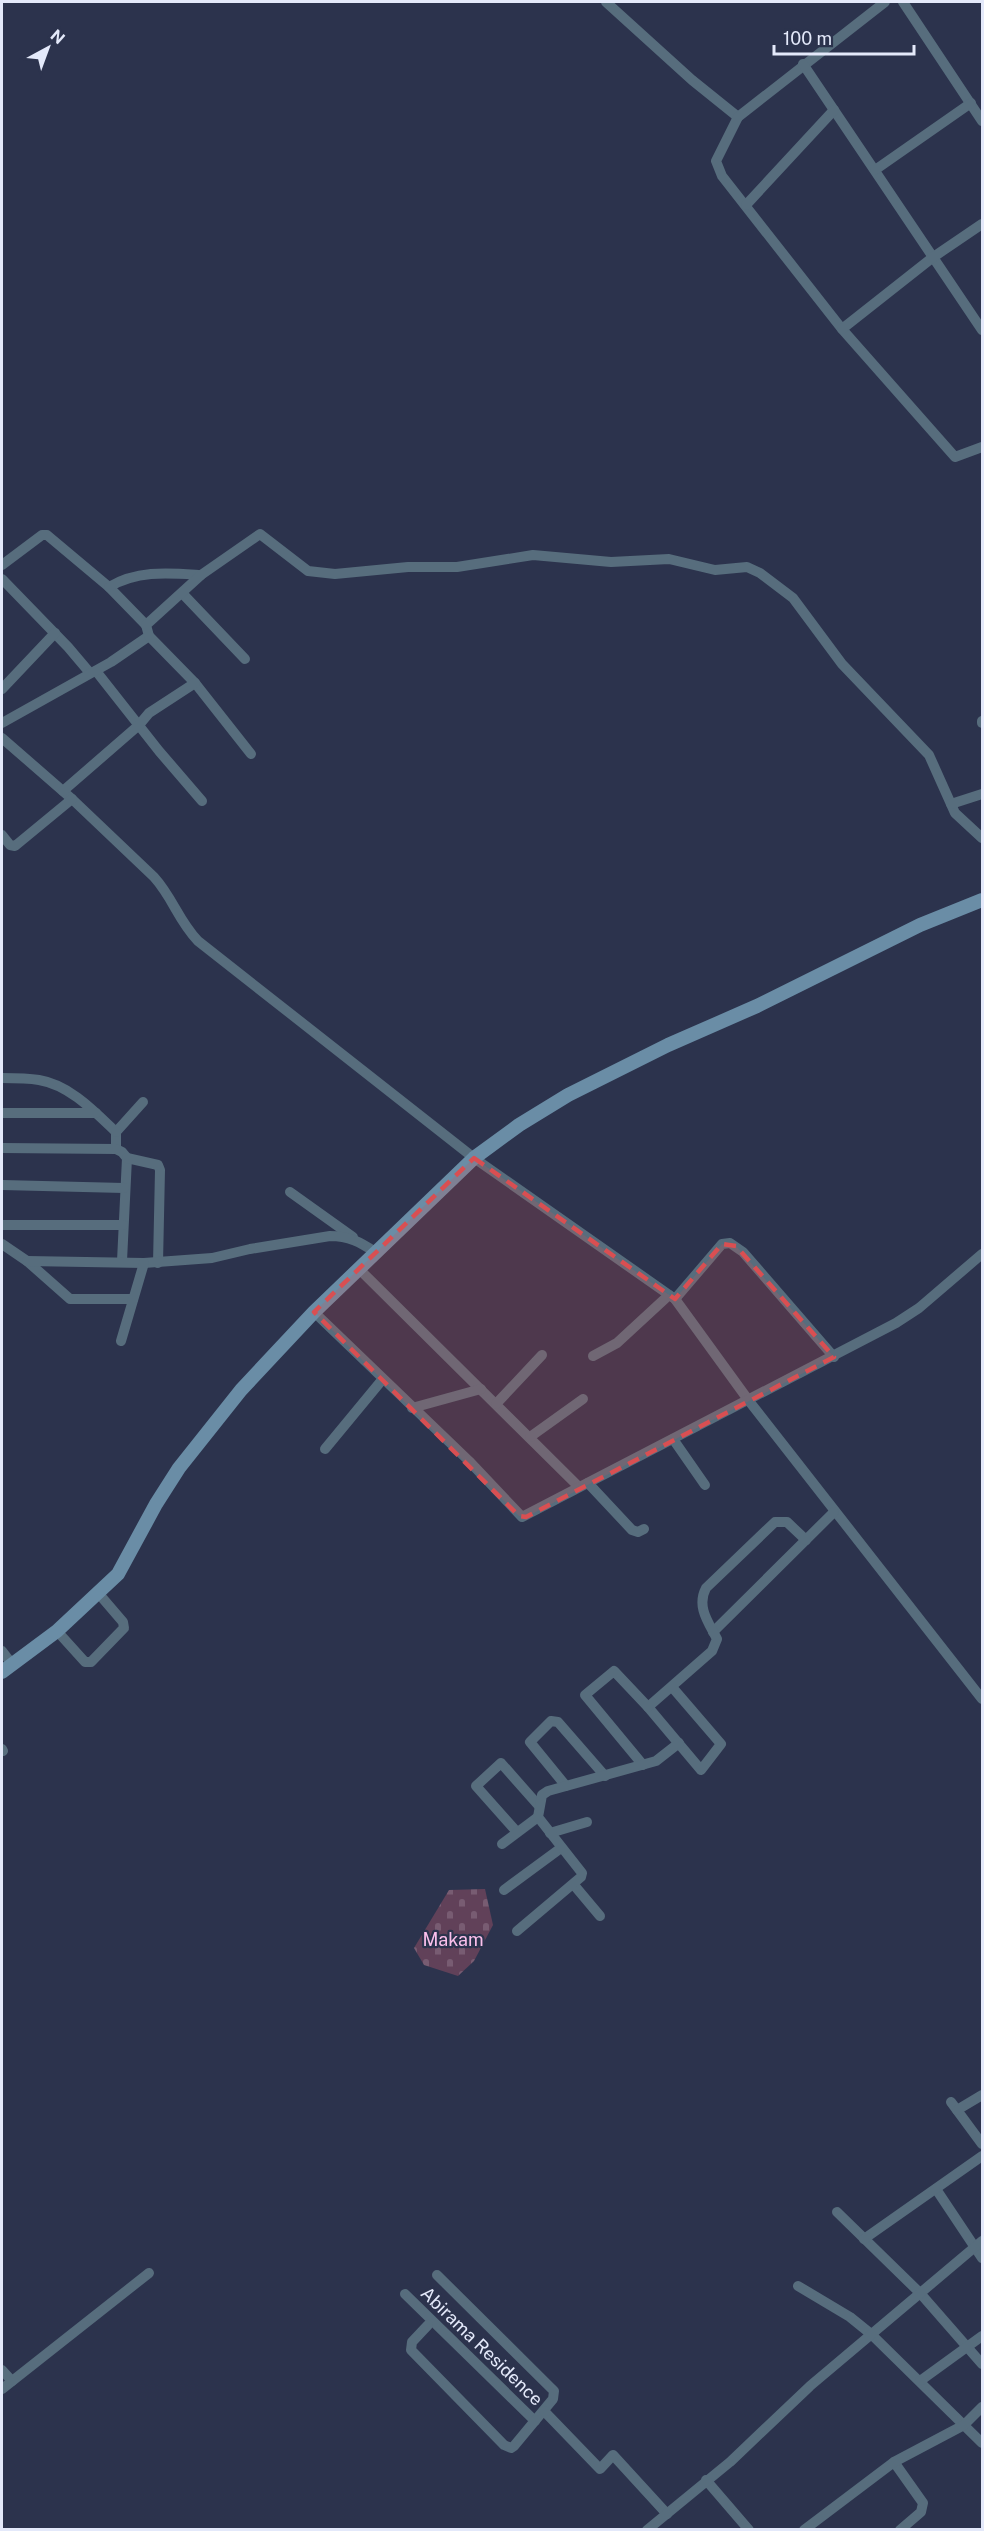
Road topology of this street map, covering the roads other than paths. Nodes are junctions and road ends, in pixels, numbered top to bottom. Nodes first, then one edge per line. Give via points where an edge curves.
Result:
1 (606, 2) edge
2 (885, 2) edge
3 (903, 2) edge
4 (803, 64) junction
5 (971, 103) junction
6 (834, 110) junction
7 (738, 117) junction
8 (982, 121) edge
9 (875, 170) junction
10 (746, 205) junction
11 (982, 224) edge
12 (932, 258) junction
13 (842, 329) junction
14 (982, 330) edge
15 (982, 447) edge
16 (2, 565) edge
17 (201, 576) junction
18 (2, 579) edge
19 (109, 587) junction
20 (182, 593) junction
21 (148, 630) junction
22 (55, 633) junction
23 (244, 659) dead end
24 (93, 672) junction
25 (195, 683) junction
26 (2, 689) edge
27 (2, 723) edge
28 (139, 725) junction
29 (2, 738) edge
30 (251, 754) dead end
31 (982, 794) edge
32 (68, 795) junction
33 (201, 801) dead end
34 (951, 804) junction
35 (2, 835) edge
36 (982, 838) edge
37 (982, 900) edge
38 (2, 1078) edge
39 (143, 1102) dead end
40 (2, 1113) edge
41 (96, 1113) junction
42 (116, 1132) junction
43 (2, 1148) edge
44 (116, 1149) junction
45 (127, 1158) junction
46 (474, 1158) junction
47 (2, 1185) edge
48 (124, 1188) junction
49 (290, 1192) dead end
50 (2, 1225) edge
51 (123, 1225) junction
52 (358, 1240) junction
53 (2, 1244) edge
54 (375, 1252) junction
55 (982, 1254) edge
56 (27, 1261) junction
57 (122, 1262) junction
58 (144, 1263) junction
59 (158, 1263) junction
60 (358, 1269) junction
61 (672, 1297) junction
62 (133, 1299) junction
63 (314, 1312) junction
64 (121, 1341) dead end
65 (542, 1355) dead end
66 (593, 1356) dead end
67 (834, 1357) junction
68 (382, 1380) junction
69 (481, 1389) junction
70 (583, 1399) dead end
71 (749, 1401) junction
72 (496, 1404) junction
73 (412, 1408) junction
74 (530, 1437) junction
75 (673, 1439) junction
76 (325, 1449) dead end
77 (584, 1485) junction
78 (705, 1485) dead end
79 (834, 1512) junction
80 (644, 1528) dead end
81 (806, 1540) junction
82 (99, 1594) junction
83 (57, 1631) junction
84 (713, 1632) junction
85 (2, 1651) edge
86 (7, 1668) edge
87 (672, 1687) junction
88 (982, 1699) edge
89 (648, 1707) junction
90 (679, 1743) junction
91 (643, 1765) junction
92 (604, 1776) junction
93 (566, 1786) junction
94 (539, 1811) junction
95 (587, 1822) dead end
96 (517, 1832) junction
97 (550, 1833) junction
98 (502, 1844) dead end
99 (561, 1848) junction
100 (574, 1885) junction
101 (504, 1890) dead end
102 (600, 1916) dead end
103 (518, 1931) dead end
104 (982, 2095) edge
105 (982, 2144) edge
106 (982, 2156) edge
107 (936, 2189) junction
108 (837, 2212) dead end
109 (864, 2239) junction
110 (979, 2244) edge
111 (982, 2258) edge
112 (149, 2273) dead end
113 (436, 2275) dead end
114 (798, 2286) dead end
115 (920, 2293) junction
116 (405, 2294) dead end
117 (428, 2325) dead end
118 (871, 2334) junction
119 (982, 2336) edge
120 (968, 2347) junction
121 (982, 2364) edge
122 (2, 2370) edge
123 (12, 2381) junction
124 (920, 2381) junction
125 (2, 2389) edge
126 (982, 2407) edge
127 (544, 2410) junction
128 (535, 2421) junction
129 (964, 2425) junction
130 (982, 2444) edge
131 (894, 2462) junction
132 (706, 2480) junction
133 (667, 2514) junction
134 (648, 2529) edge
135 (749, 2529) edge
136 (804, 2529) edge
137 (900, 2529) edge

1 - 7 street
2 - 4 street
3 - 5 street
4 - 6 street
4 - 7 street
5 - 8 street
5 - 9 street
6 - 9 street
6 - 10 street
7 - 10 street via 716,161 722,176
9 - 12 street
10 - 13 street
11 - 12 street
12 - 13 street
12 - 14 street
13 - 15 street via 955,457
16 - 19 street via 44,535
17 - 19 street via 141,574
17 - 20 street
17 - 34 street via 260,534 314,573 457,567 533,555 611,562 669,559 714,570 747,567 793,598 842,664 929,754
18 - 22 street
19 - 21 street
20 - 21 street
20 - 23 street
21 - 24 street
21 - 25 street
22 - 24 street
22 - 26 street
24 - 27 street
24 - 28 street
25 - 28 street via 149,713
25 - 30 street
28 - 32 street
28 - 33 street
29 - 32 street
31 - 34 street
32 - 35 street via 15,846
32 - 46 street via 166,890 177,916 198,941
34 - 36 street via 955,813
37 - 46 street via 920,925 568,1095
38 - 41 street via 46,1082 81,1100
39 - 42 street
40 - 41 street
41 - 42 street
42 - 44 street
43 - 44 street
44 - 45 street
45 - 48 street
45 - 59 street via 153,1163 160,1170
46 - 54 street
46 - 61 street
47 - 48 street
48 - 51 street
49 - 52 street
50 - 51 street
51 - 57 street
52 - 54 street
52 - 59 street via 330,1236 212,1258
53 - 56 street
54 - 60 street
55 - 67 street via 919,1308
56 - 57 street
56 - 62 street via 70,1299
57 - 58 street
58 - 59 street
58 - 62 street
60 - 63 street
60 - 69 street
61 - 66 street via 617,1343
61 - 67 street via 722,1244 730,1243 743,1252
61 - 71 street
62 - 64 street
63 - 68 street
63 - 82 street via 241,1390 179,1468 128,1559
65 - 72 street
67 - 71 street
68 - 73 street
68 - 76 street
69 - 72 street
69 - 73 street
70 - 74 street
71 - 75 street
71 - 79 street
72 - 74 street
73 - 77 street via 522,1517
74 - 77 street
75 - 77 street
75 - 78 street
77 - 80 street via 632,1530
79 - 81 street
79 - 88 street
81 - 84 street
81 - 84 street via 787,1522 775,1522 706,1588 701,1601
82 - 83 street
82 - 83 street via 124,1628 91,1662 85,1662
83 - 86 street
84 - 87 street via 717,1639 712,1651
85 - 86 street
87 - 89 street
87 - 90 street via 721,1744 701,1770
89 - 90 street
89 - 91 street via 614,1671 585,1695
90 - 91 street via 656,1761
91 - 92 street
92 - 93 street
92 - 93 street via 558,1722 551,1721 530,1742
93 - 94 street via 545,1793
94 - 96 street
94 - 96 street via 501,1763 476,1786
94 - 97 street
95 - 97 street
96 - 98 street
97 - 99 street
99 - 100 street via 582,1873
99 - 101 street
100 - 102 street
100 - 103 street
104 - 105 street via 954,2106
106 - 107 street
107 - 109 street
107 - 110 street
108 - 109 street
109 - 115 street
110 - 111 street
110 - 115 street
112 - 123 street
113 - 127 street, Abirama Residence via 554,2391
114 - 118 street
115 - 118 street
115 - 120 street
116 - 128 street, Abirama Residence
117 - 128 street, Abirama Residence via 412,2342 411,2350 504,2445 514,2446
118 - 124 street
118 - 132 street
119 - 120 street
120 - 121 street
120 - 124 street
122 - 123 street
123 - 125 street
124 - 129 street
126 - 129 street
127 - 128 street, Abirama Residence
127 - 133 street, Abirama Residence via 600,2469 613,2455
129 - 130 street
129 - 131 street
131 - 136 street
131 - 137 street via 923,2503 921,2512
132 - 133 street
132 - 135 street
133 - 134 street

